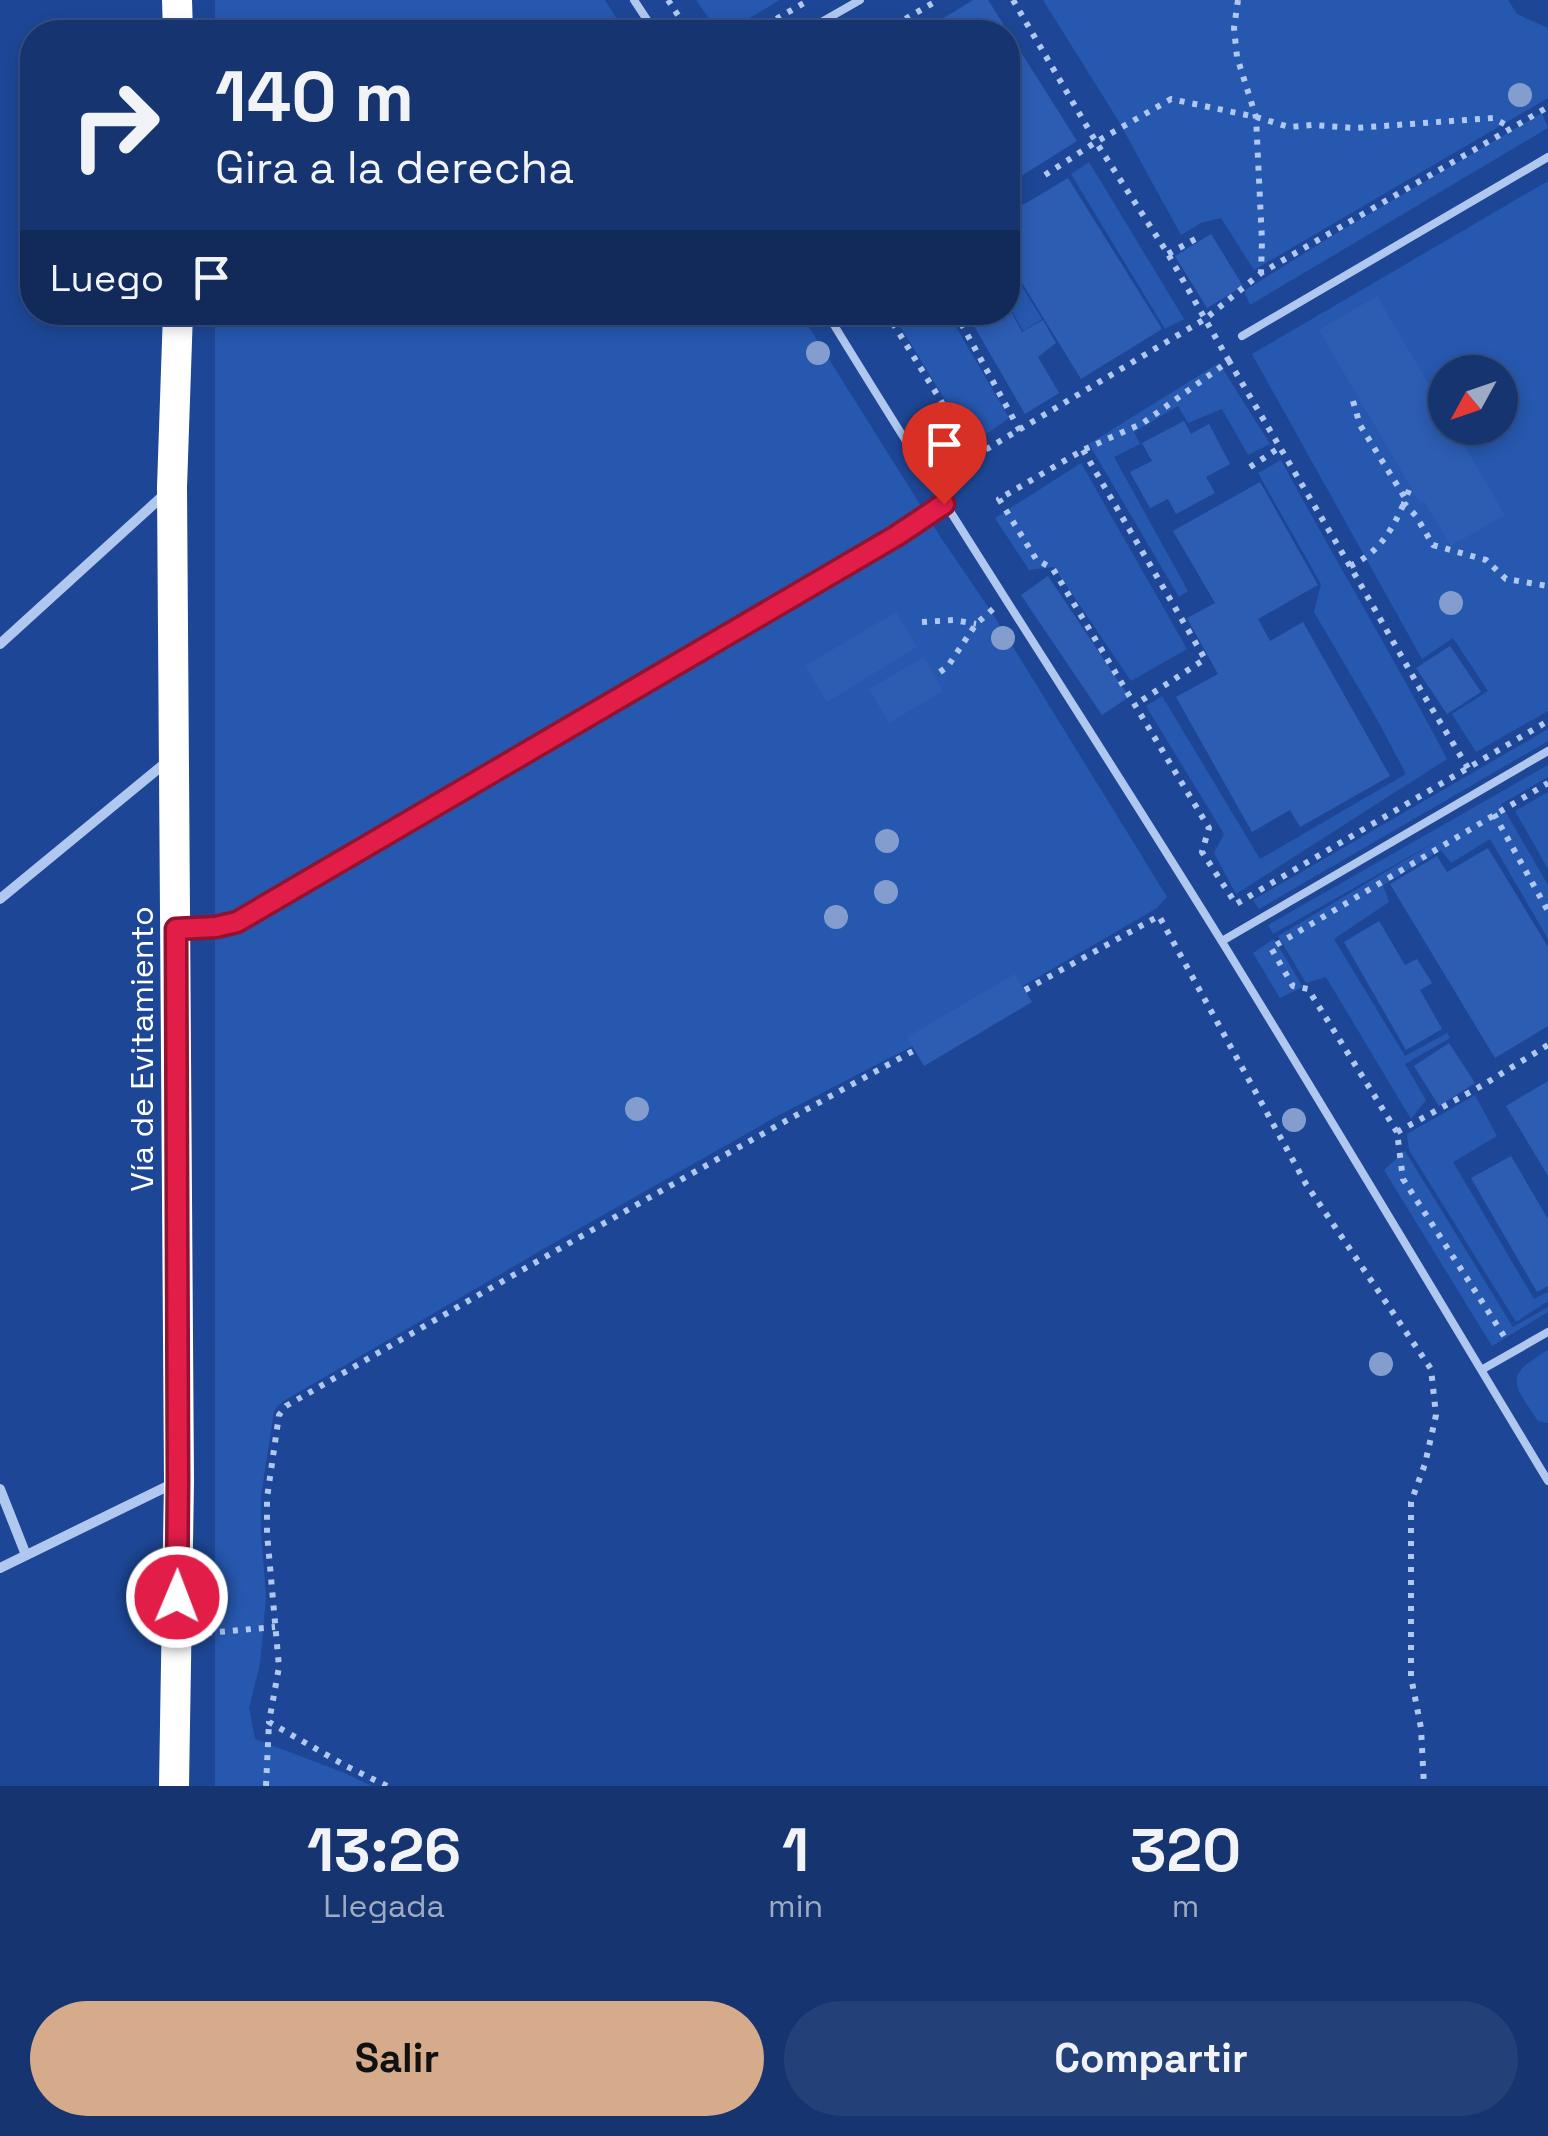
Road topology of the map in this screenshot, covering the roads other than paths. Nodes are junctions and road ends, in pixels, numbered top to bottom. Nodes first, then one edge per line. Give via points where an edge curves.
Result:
1 (860, 0) edge
2 (825, 20) edge
3 (1548, 157) edge
4 (178, 325) edge
5 (834, 325) edge
6 (1242, 336) dead end
7 (172, 487) junction
8 (944, 504) junction
9 (0, 644) edge
10 (1548, 751) edge
11 (175, 754) junction
12 (0, 898) edge
13 (176, 929) junction
14 (1222, 941) junction
15 (1548, 1332) edge
16 (1482, 1369) junction
17 (178, 1480) junction
18 (1548, 1480) edge
19 (0, 1489) edge
20 (26, 1555) junction
21 (0, 1568) edge
22 (174, 1786) edge

1 - 2 lane
3 - 6 lane
4 - 7 highway, Vía de Evitamiento
5 - 8 lane
7 - 9 street
7 - 11 highway, Vía de Evitamiento
8 - 13 lane via 237,922
8 - 14 lane
10 - 14 lane
11 - 12 street
11 - 13 highway, Vía de Evitamiento
13 - 17 highway, Vía de Evitamiento
14 - 16 lane
15 - 16 lane
16 - 18 lane
17 - 20 street
17 - 22 highway, Vía de Evitamiento
19 - 20 street
20 - 21 street

